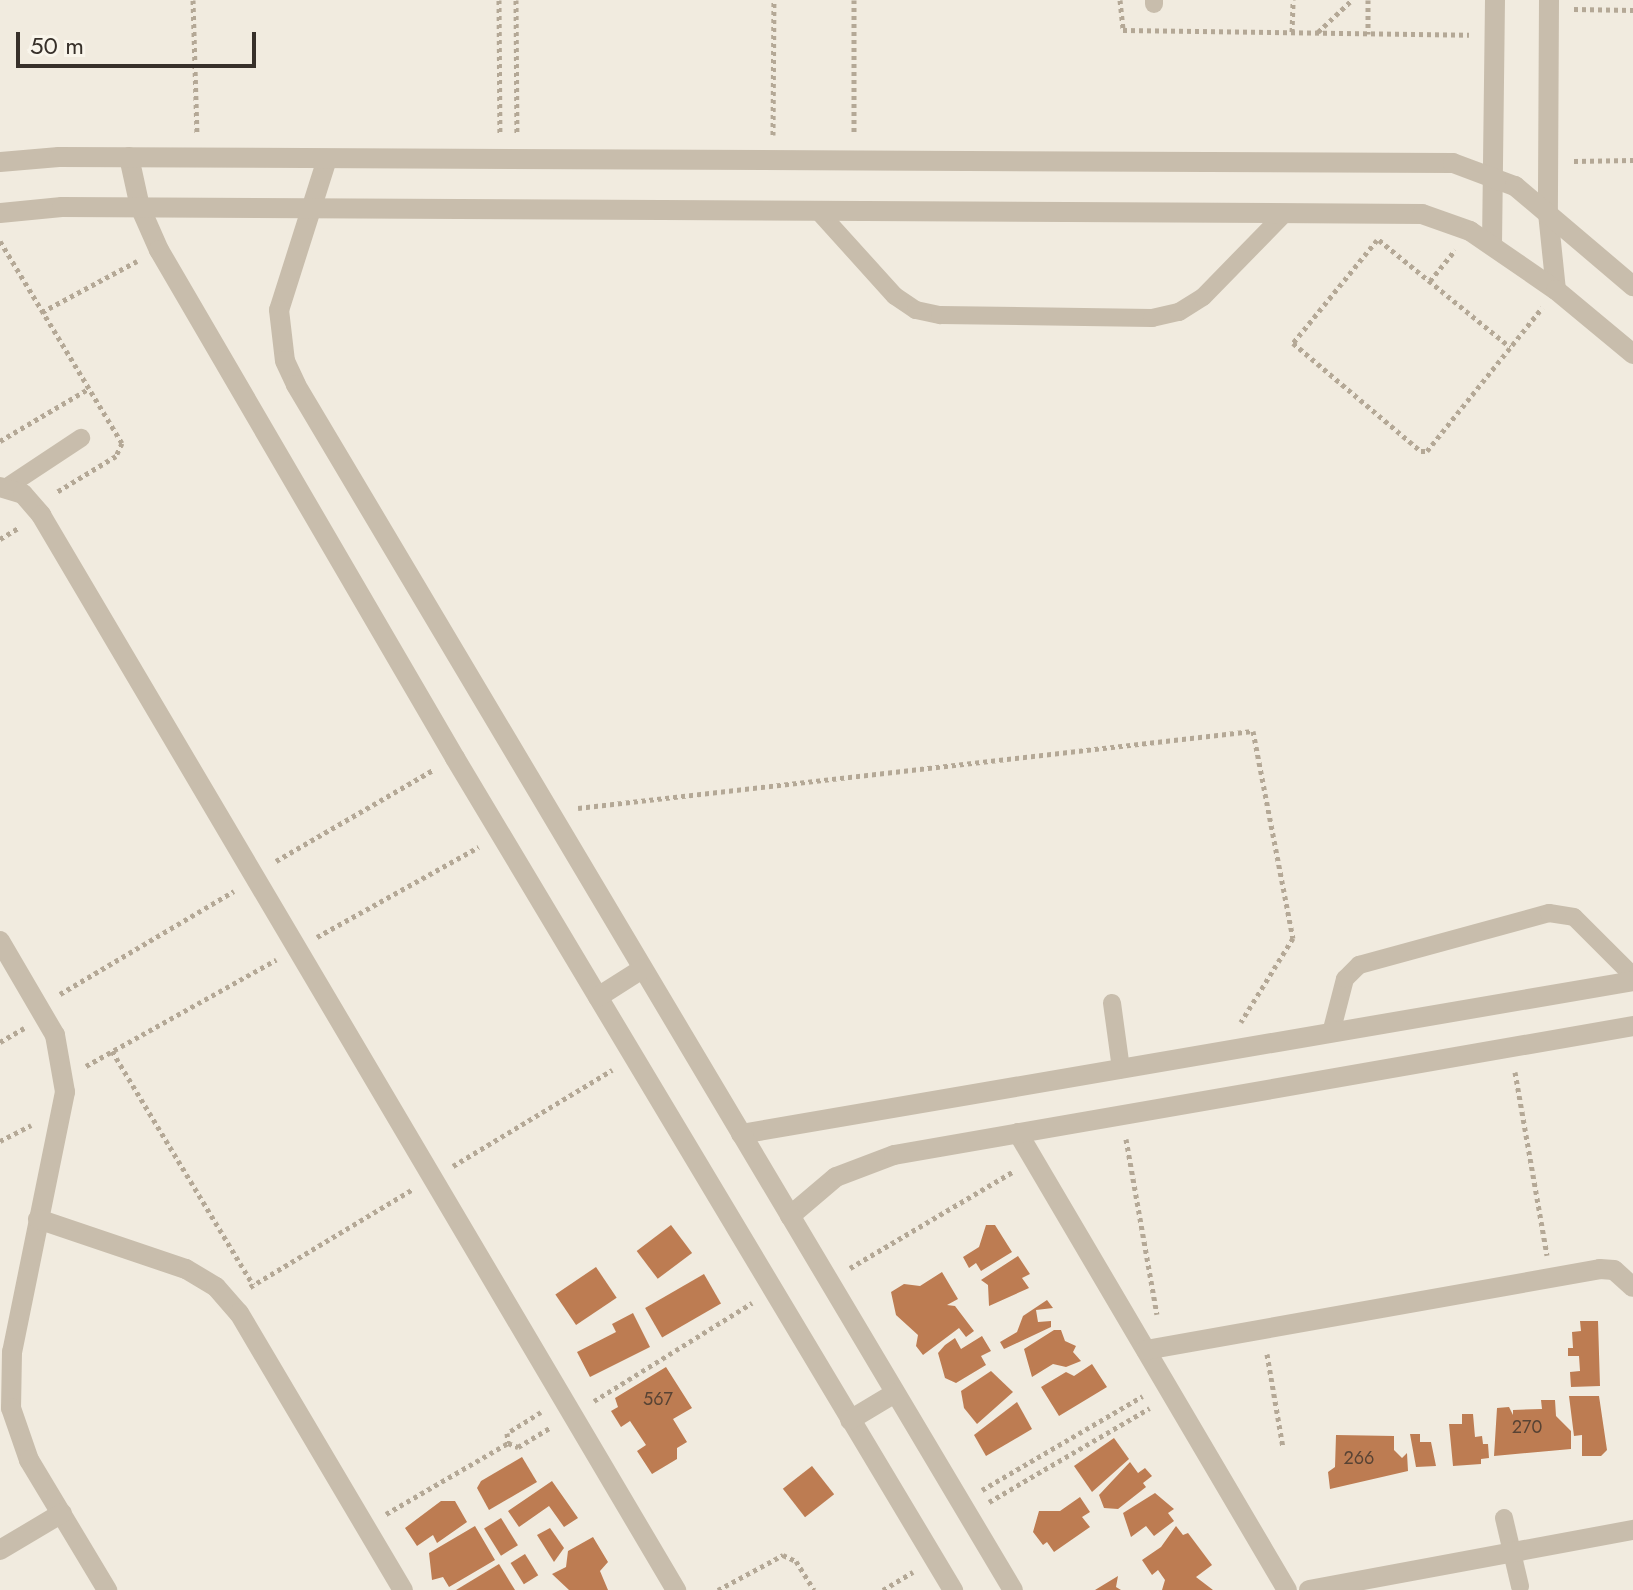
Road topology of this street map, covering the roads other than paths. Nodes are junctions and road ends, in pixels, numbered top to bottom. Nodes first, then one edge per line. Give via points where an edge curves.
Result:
1 (1495, 0) edge
2 (1549, 4) edge
3 (129, 157) junction
4 (327, 159) junction
5 (0, 162) edge
6 (1493, 174) junction
7 (140, 207) junction
8 (310, 210) junction
9 (819, 212) junction
10 (0, 213) edge
11 (1548, 213) junction
12 (1284, 214) junction
13 (1492, 245) junction
14 (1633, 286) edge
15 (1556, 290) junction
16 (1633, 354) edge
17 (81, 438) dead end
18 (3, 487) edge
19 (0, 941) edge
20 (642, 969) junction
21 (1633, 978) edge
22 (598, 997) junction
23 (1112, 1003) dead end
24 (1633, 1026) edge
25 (1331, 1033) junction
26 (1121, 1069) junction
27 (1018, 1133) junction
28 (741, 1134) junction
29 (790, 1216) junction
30 (38, 1219) junction
31 (1630, 1280) edge
32 (1154, 1349) junction
33 (895, 1393) junction
34 (850, 1420) junction
35 (62, 1513) junction
36 (1504, 1518) dead end
37 (1633, 1530) edge
38 (0, 1550) edge
39 (1512, 1553) junction
40 (1520, 1586) dead end
41 (107, 1590) edge
42 (403, 1590) edge
43 (676, 1590) edge
44 (953, 1590) edge
45 (1013, 1590) edge
46 (1287, 1590) edge
47 (1309, 1590) edge

1 - 6 street
2 - 11 street
3 - 4 street
3 - 5 street
3 - 7 street
4 - 6 street via 1453,163
4 - 8 street
6 - 11 street
6 - 13 street
7 - 8 street
7 - 10 street
7 - 22 street via 159,250
8 - 9 street
8 - 20 street via 279,310 285,361
9 - 12 street
9 - 12 lane via 895,296 916,310 940,315 1152,318 1179,312 1203,297
11 - 14 street
11 - 15 street
12 - 13 street via 1422,214
13 - 15 street
15 - 16 street
17 - 18 lane
18 - 43 street via 35,506
19 - 30 street via 62,1056 65,1092
20 - 22 street
20 - 28 street
21 - 25 street
21 - 25 lane via 1574,917 1549,913 1359,965 1345,979
22 - 34 street
23 - 26 lane
24 - 27 street
25 - 26 street
26 - 28 street
27 - 29 street via 864,1164 823,1186
27 - 32 street
28 - 29 street
29 - 33 street
30 - 35 street via 12,1352 11,1408 29,1460
30 - 42 street via 186,1269 216,1287 239,1313
31 - 32 street via 1600,1269
32 - 46 street via 1169,1389
33 - 34 street
33 - 45 street
34 - 44 street
35 - 38 street
35 - 41 street
36 - 39 lane
37 - 39 street
39 - 40 lane
39 - 47 street

